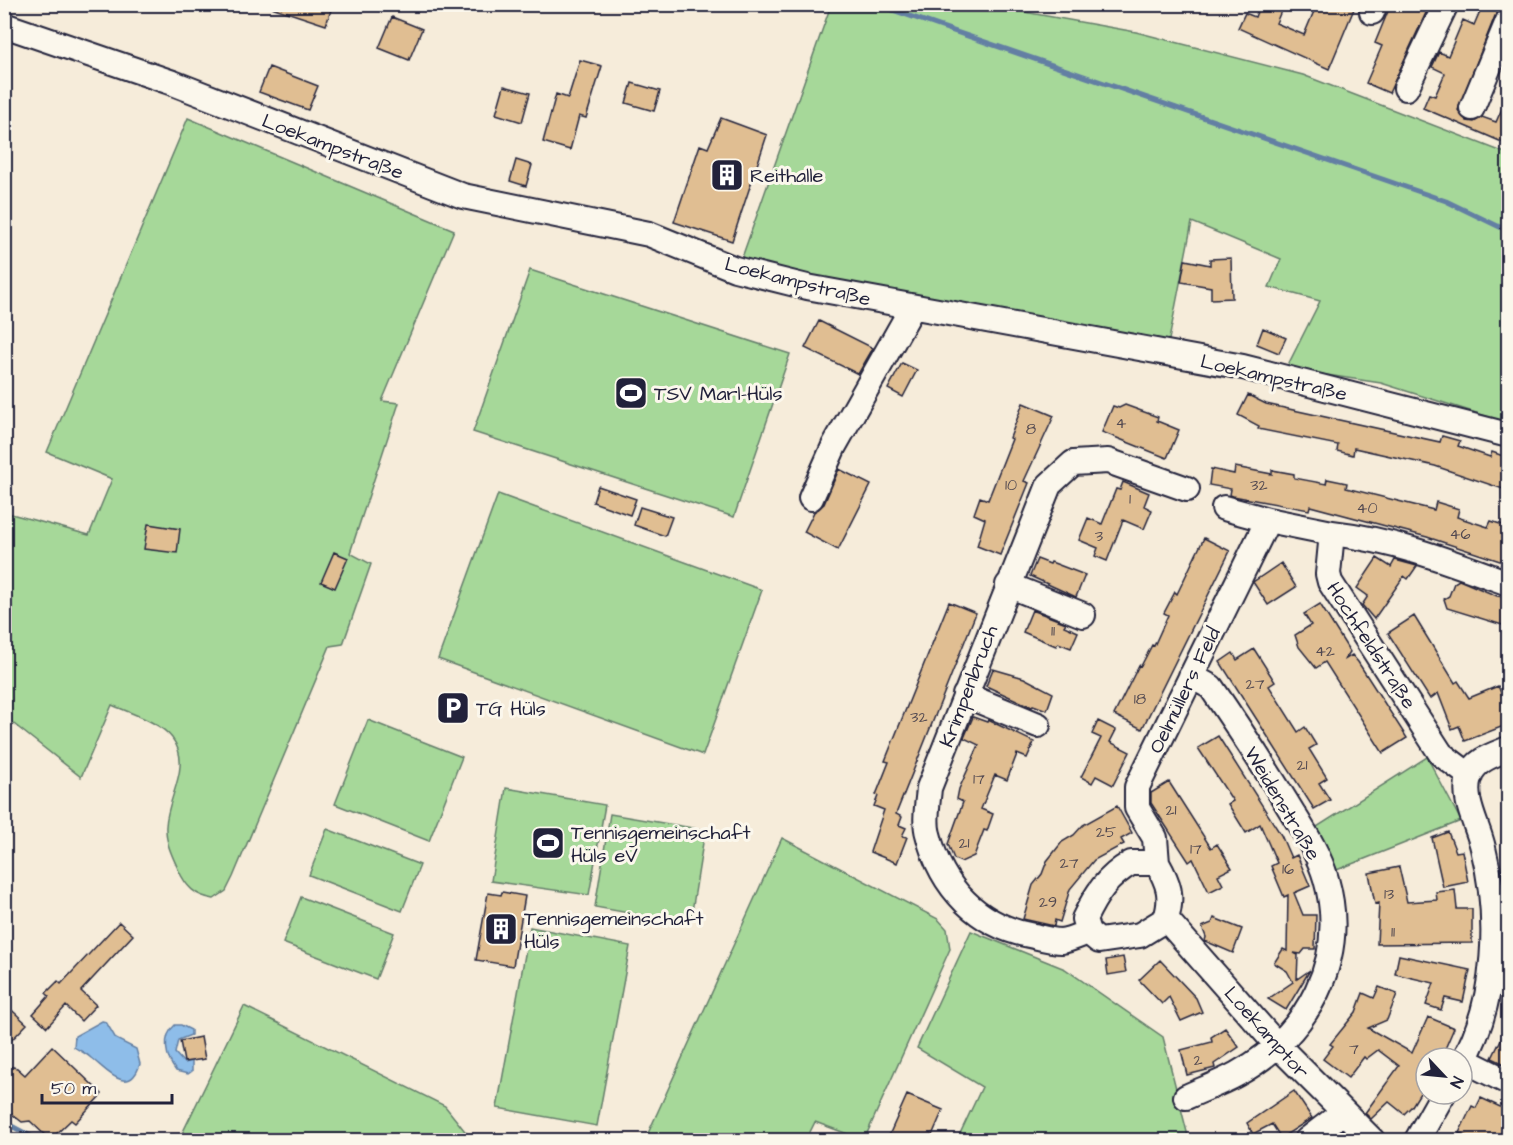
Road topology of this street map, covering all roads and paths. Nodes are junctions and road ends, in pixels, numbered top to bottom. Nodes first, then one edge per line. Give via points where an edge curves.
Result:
1 (1446, 4) edge
2 (1509, 21) edge
3 (4, 25) edge
4 (1406, 88) dead end
5 (1472, 108) dead end
6 (912, 308) junction
7 (1509, 435) edge
8 (1187, 489) dead end
9 (811, 498) dead end
10 (1224, 508) dead end
11 (1268, 520) junction
12 (1332, 533) junction
13 (1509, 583) edge
14 (1008, 585) junction
15 (1083, 615) dead end
16 (1191, 676) junction
17 (965, 695) junction
18 (1038, 725) dead end
19 (1509, 749) edge
20 (1470, 776) junction
21 (1157, 863) junction
22 (1166, 919) junction
23 (1088, 932) junction
24 (1276, 1044) junction
25 (1469, 1046) edge
26 (1474, 1066) edge
27 (1509, 1082) edge
28 (1186, 1097) dead end
29 (1436, 1106) edge
30 (1342, 1113) junction
31 (1307, 1140) edge
32 (1372, 1140) edge
33 (1417, 1140) edge

1 - 4 street
2 - 5 street
3 - 6 street, Loekampstraße via 173,83 463,196 649,234 735,269
6 - 7 street, Loekampstraße via 1243,367
6 - 9 street via 834,446
8 - 14 street, Krimpenbruch via 1108,461 1073,463 1049,485
10 - 11 street
11 - 12 street
11 - 16 street, Oelmüllers Feld
12 - 13 street via 1436,556
12 - 20 street, Hochfeldstraße via 1330,582 1441,754
14 - 15 street
14 - 17 street, Krimpenbruch
16 - 21 street, Oelmüllers Feld via 1137,787 1137,808 1155,838
16 - 24 street, Weidenstraße via 1211,687 1234,721 1313,846 1326,878 1333,914 1332,954 1318,992 1298,1022
17 - 18 street
17 - 23 street, Krimpenbruch via 929,788 927,832 951,890 992,924 1018,934 1062,941
19 - 20 street via 1485,759
20 - 25 street via 1467,794 1491,879 1494,958 1483,1008
21 - 22 street via 1169,883 1171,901
21 - 23 street via 1131,863 1112,874 1083,919
22 - 23 street via 1140,935 1099,941
22 - 24 street, Loekamptor
24 - 28 street, Weidenstraße via 1236,1075
24 - 30 street, Loekamptor
26 - 27 street
29 - 33 street
30 - 31 street
30 - 32 street, Loekamptor

